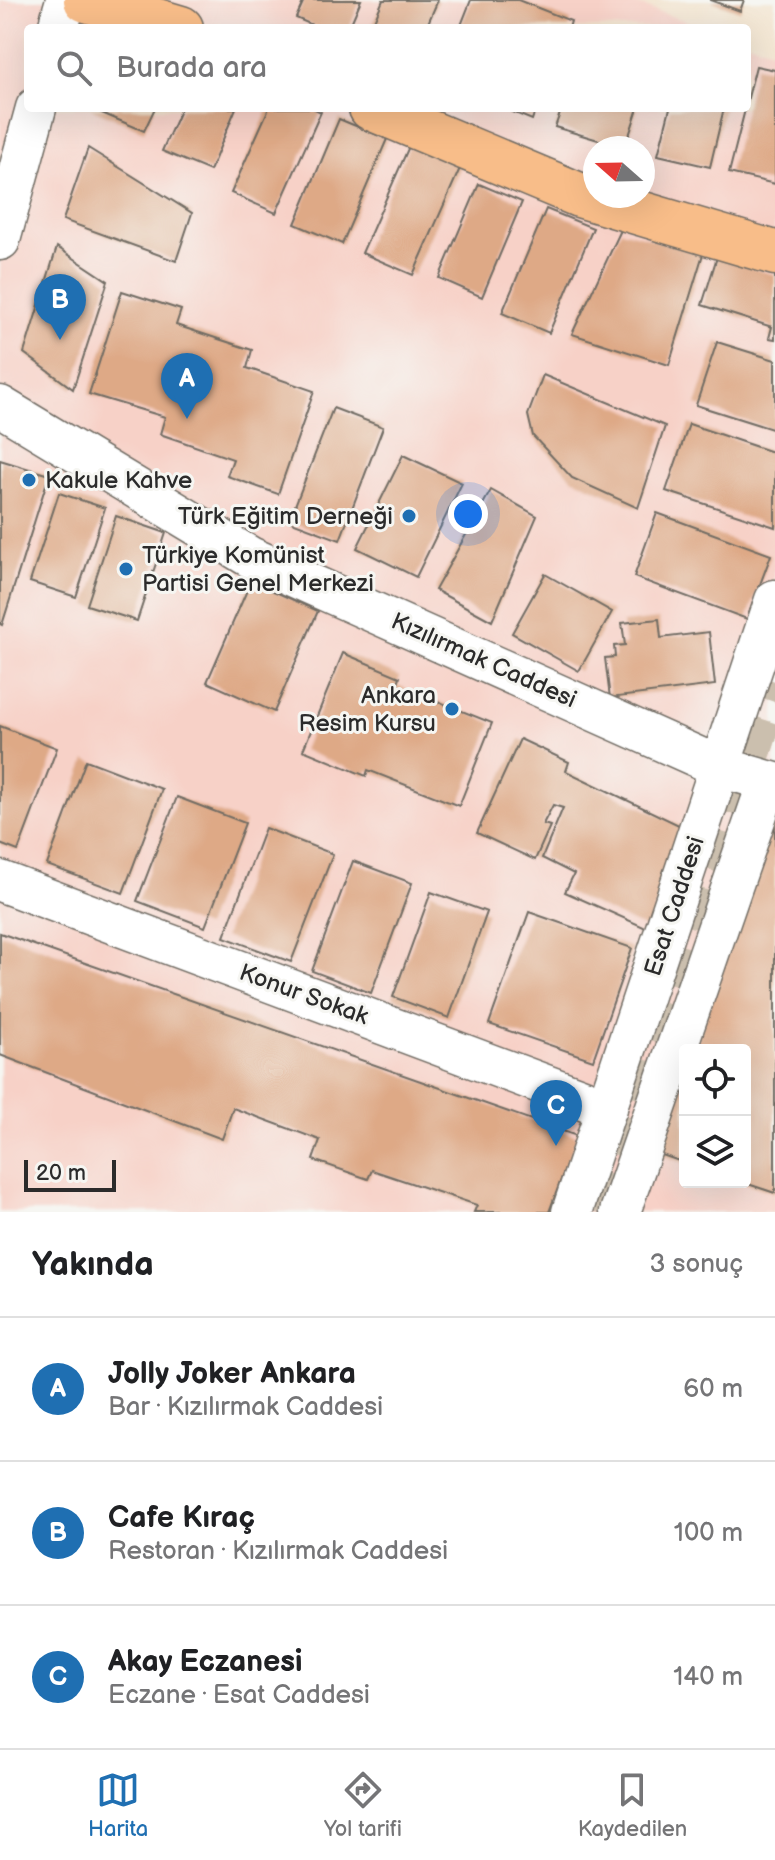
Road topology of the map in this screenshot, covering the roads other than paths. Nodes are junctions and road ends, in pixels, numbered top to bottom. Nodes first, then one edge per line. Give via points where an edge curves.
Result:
1 (66, 0) edge
2 (86, 0) edge
3 (59, 24) edge
4 (167, 24) edge
5 (35, 112) edge
6 (381, 112) edge
7 (0, 240) edge
8 (775, 253) edge
9 (0, 406) edge
10 (775, 600) edge
11 (720, 767) junction
12 (772, 782) edge
13 (0, 881) edge
14 (607, 1108) junction
15 (572, 1212) edge
16 (620, 1212) edge

1 - 3 street
2 - 4 main road
5 - 7 street
6 - 8 main road via 579,195
9 - 11 street, Kızılırmak Caddesi via 250,557
10 - 11 street, Esat Caddesi
11 - 12 street, Kızılırmak Caddesi
11 - 14 street, Esat Caddesi
12 - 16 street, Esat Caddesi
13 - 14 street, Konur Sokak
14 - 15 street, Esat Caddesi

